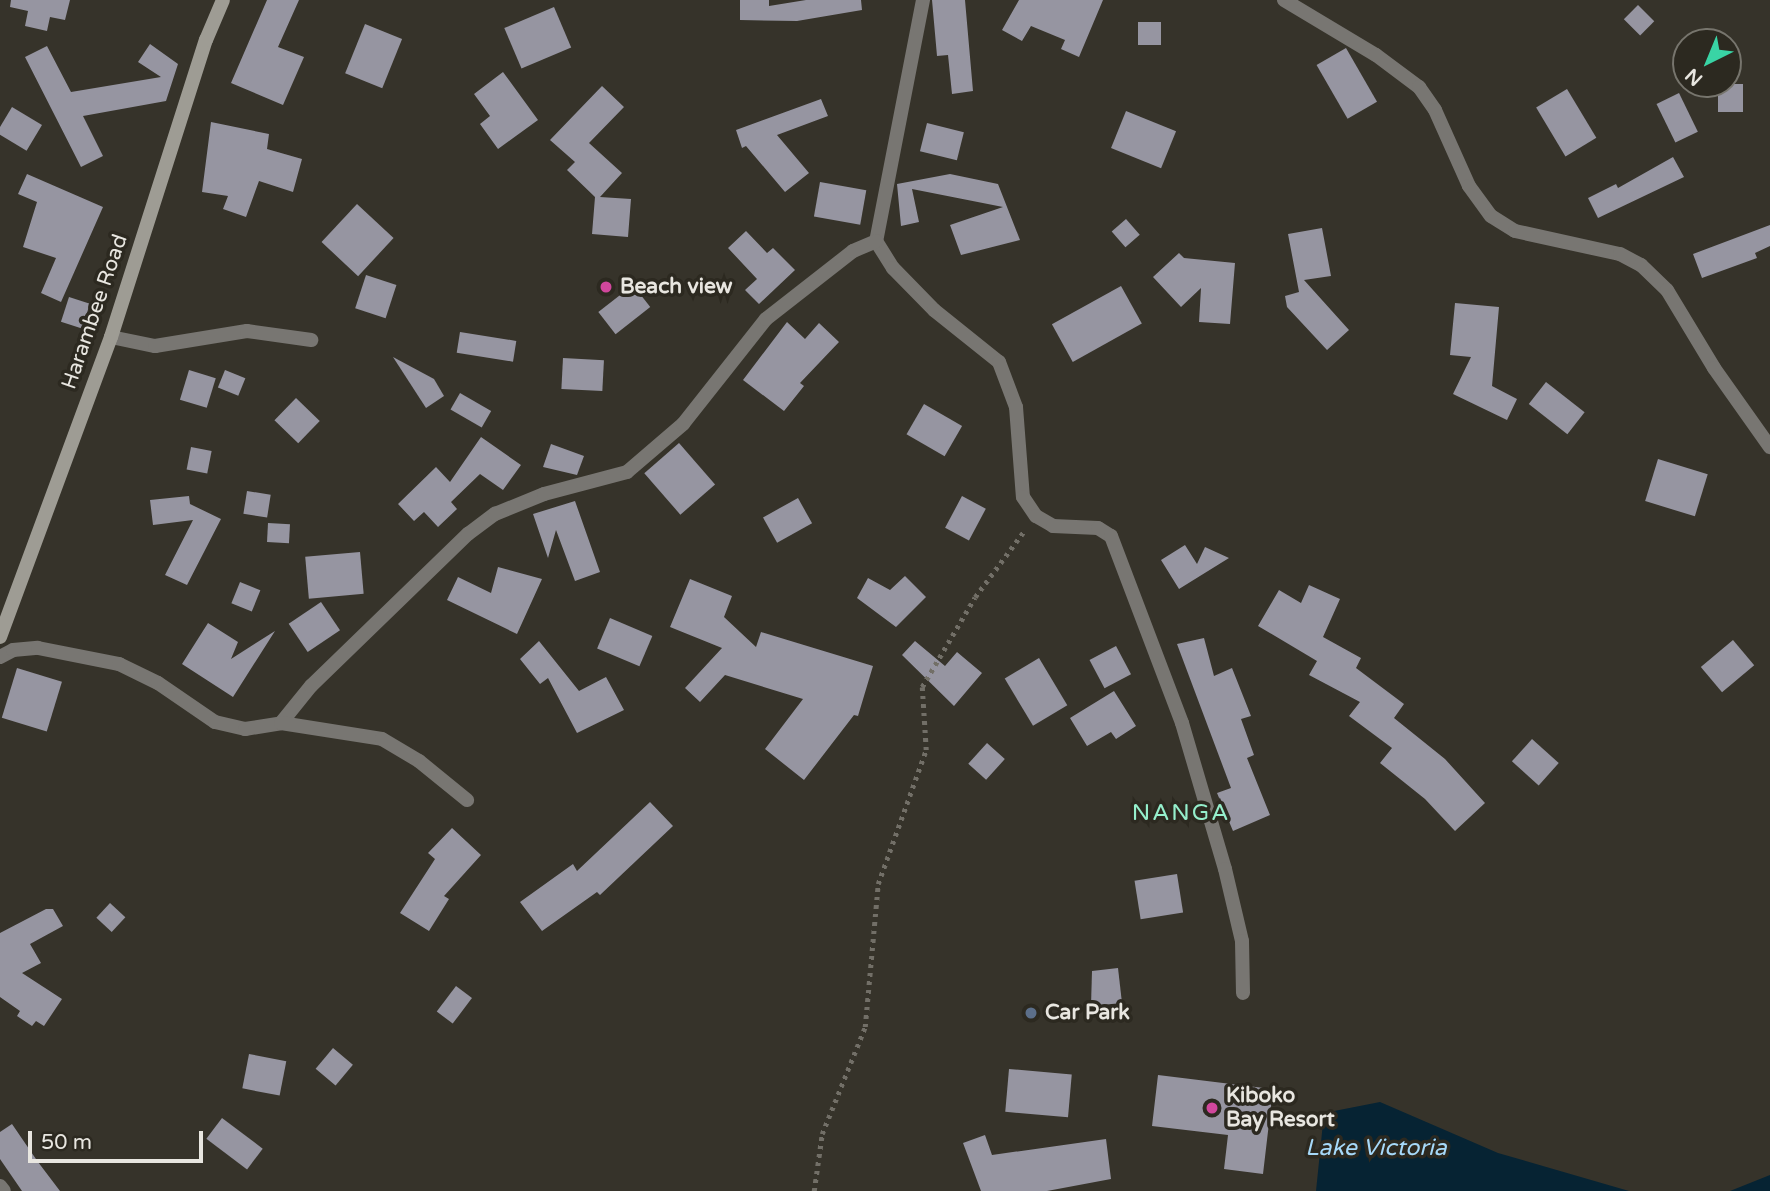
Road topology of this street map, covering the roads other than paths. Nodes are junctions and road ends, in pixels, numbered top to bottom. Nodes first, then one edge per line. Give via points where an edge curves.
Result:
1 (223, 0) edge
2 (923, 0) edge
3 (1284, 0) edge
4 (876, 240) junction
5 (111, 337) junction
6 (311, 340) dead end
7 (1770, 447) edge
8 (0, 636) edge
9 (0, 657) edge
10 (281, 723) junction
11 (467, 800) dead end
12 (1243, 993) dead end
13 (0, 1186) edge
14 (4, 1191) edge

1 - 5 main road, Harambee Road via 206,40
2 - 4 street
3 - 7 street via 1376,55 1419,87 1435,110 1469,186 1491,216 1515,231 1620,254 1641,264 1667,290
4 - 10 street via 831,266 766,319 683,424 627,472 544,494 495,514 468,534 312,686
4 - 12 street via 893,268 934,310 999,362 1016,407 1023,497 1036,516 1053,526 1098,528 1111,536 1182,723 1226,869 1242,941
5 - 6 street via 155,346 247,331
5 - 8 main road, Harambee Road
9 - 10 street via 13,650 38,648 119,664 158,683 215,722 245,729
10 - 11 street via 382,738
13 - 14 street

